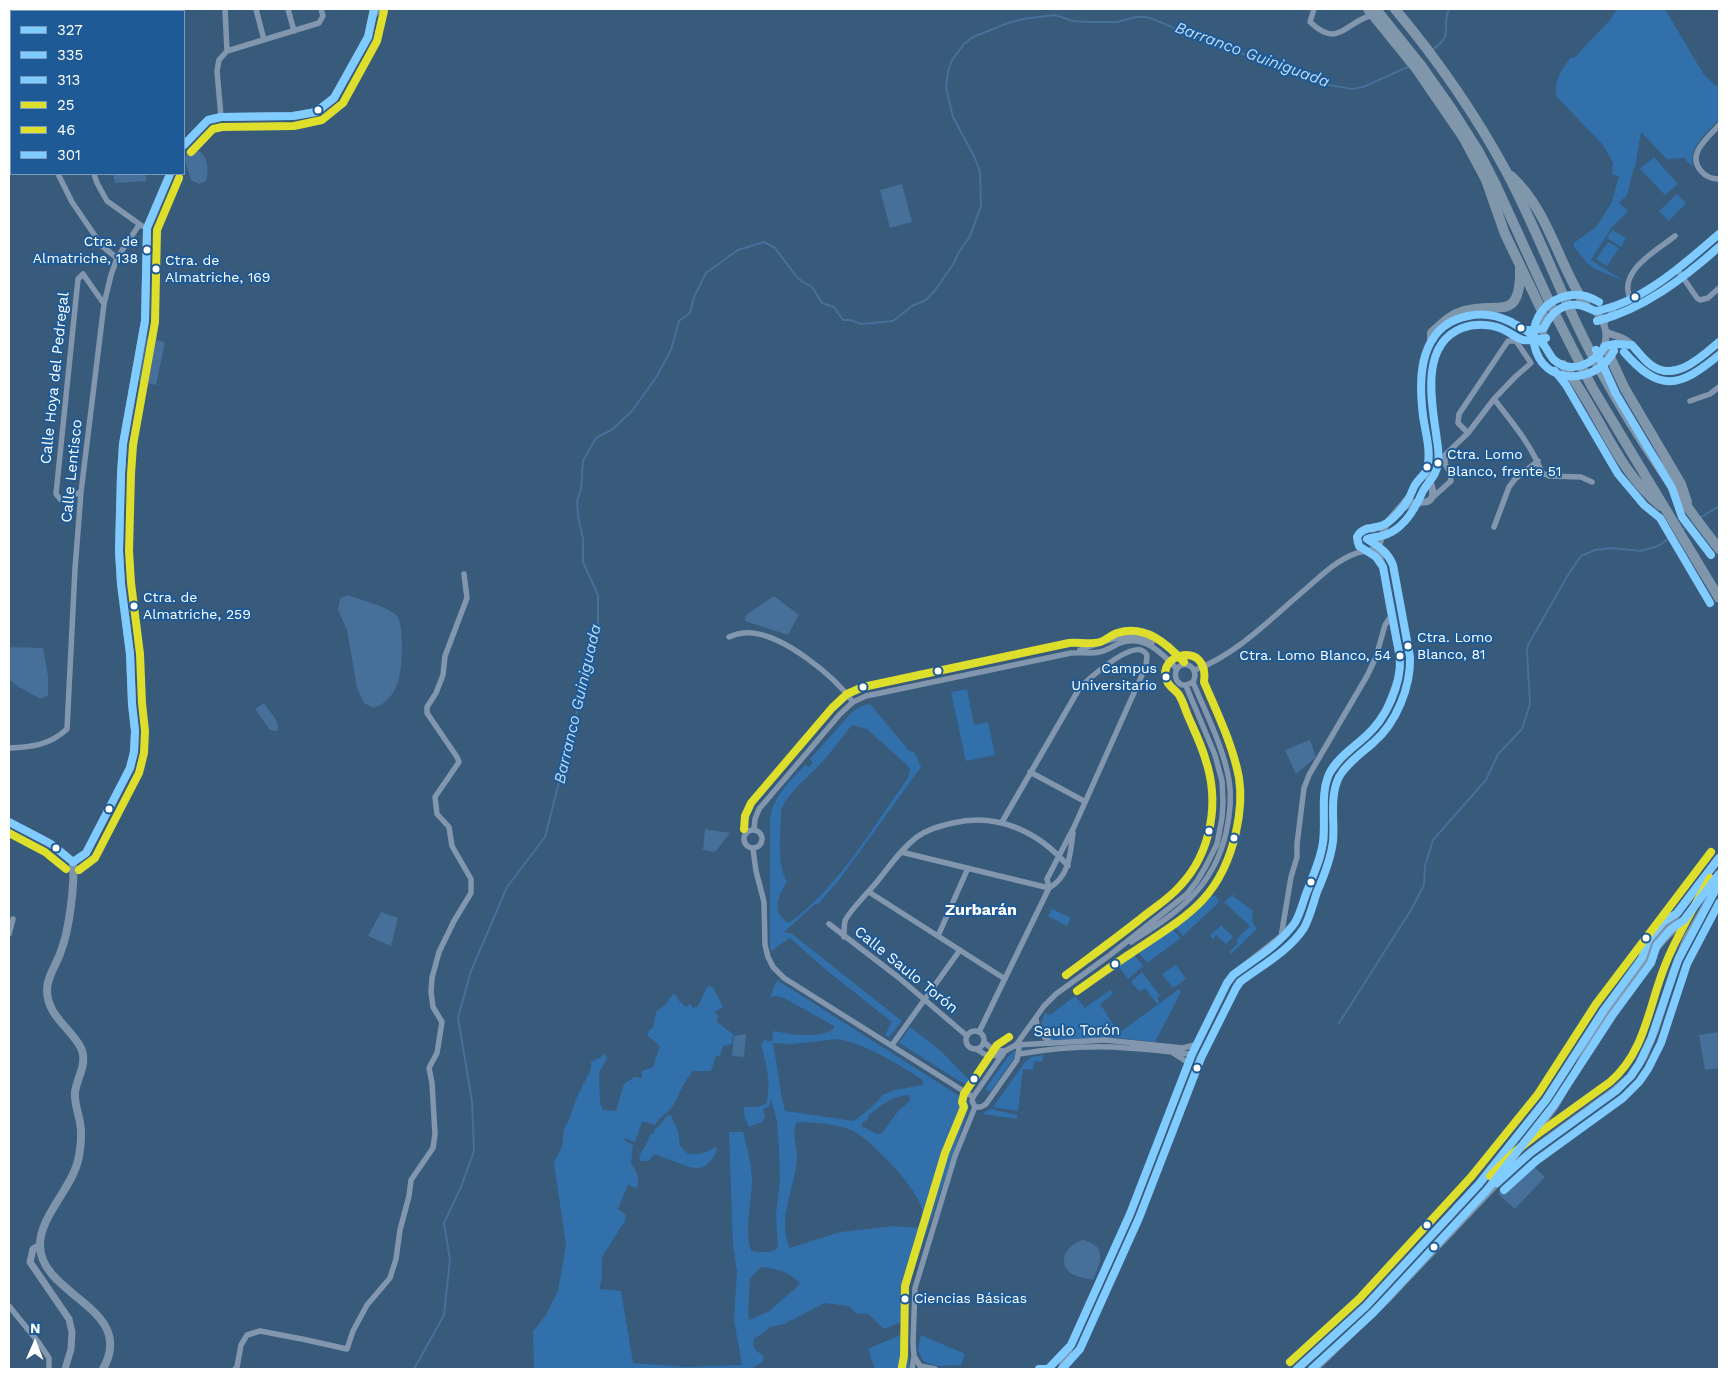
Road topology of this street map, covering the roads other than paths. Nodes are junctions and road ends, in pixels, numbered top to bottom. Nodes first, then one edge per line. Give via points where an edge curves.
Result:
1 (225, 9) edge
2 (256, 9) edge
3 (288, 9) edge
4 (321, 9) edge
5 (379, 9) edge
6 (1314, 9) edge
7 (1368, 9) edge
8 (1376, 9) edge
9 (1394, 9) edge
10 (373, 13) edge
11 (294, 31) junction
12 (264, 40) junction
13 (1392, 41) dead end
14 (226, 51) junction
15 (221, 117) junction
16 (1719, 125) edge
17 (1466, 136) junction
18 (185, 144) edge
19 (1506, 172) junction
20 (58, 175) edge
21 (94, 175) edge
22 (169, 175) edge
23 (1719, 178) edge
24 (143, 226) junction
25 (1719, 234) edge
26 (1675, 236) dead end
27 (117, 258) junction
28 (1520, 264) junction
29 (1677, 269) junction
30 (1719, 288) edge
31 (1630, 298) junction
32 (104, 304) junction
33 (1587, 307) junction
34 (1615, 307) junction
35 (1545, 323) junction
36 (1605, 328) junction
37 (1526, 330) junction
38 (1432, 339) junction
39 (1719, 342) edge
40 (1544, 344) junction
41 (1632, 345) junction
42 (1603, 349) junction
43 (1567, 366) junction
44 (1719, 387) edge
45 (1494, 399) junction
46 (1690, 401) dead end
47 (1468, 432) junction
48 (1538, 461) junction
49 (1427, 469) junction
50 (1592, 482) dead end
51 (1431, 487) junction
52 (1446, 487) junction
53 (81, 492) junction
54 (1432, 498) junction
55 (1399, 511) junction
56 (1668, 511) junction
57 (1691, 512) junction
58 (1386, 524) junction
59 (1494, 527) dead end
60 (1357, 542) junction
61 (1379, 544) junction
62 (1719, 549) edge
63 (1368, 551) junction
64 (1352, 553) junction
65 (1380, 560) junction
66 (464, 574) dead end
67 (1719, 598) edge
68 (1391, 616) junction
69 (729, 637) dead end
70 (1177, 669) junction
71 (1195, 670) junction
72 (1193, 682) junction
73 (1186, 686) junction
74 (853, 702) junction
75 (9, 748) edge
76 (1030, 772) junction
77 (1084, 801) junction
78 (9, 822) edge
79 (1002, 822) junction
80 (1074, 827) junction
81 (754, 830) junction
82 (753, 849) junction
83 (901, 852) junction
84 (1060, 856) junction
85 (1719, 858) edge
86 (73, 862) junction
87 (1068, 866) junction
88 (968, 868) junction
89 (1719, 883) edge
90 (1049, 888) junction
91 (869, 892) junction
92 (13, 919) dead end
93 (829, 924) dead end
94 (1676, 928) dead end
95 (9, 934) edge
96 (938, 936) junction
97 (844, 937) junction
98 (1281, 937) junction
99 (960, 950) junction
100 (1110, 955) junction
101 (1005, 979) junction
102 (925, 1000) junction
103 (1036, 1018) junction
104 (979, 1032) junction
105 (966, 1035) junction
106 (984, 1042) junction
107 (1052, 1043) junction
108 (892, 1044) junction
109 (1198, 1044) junction
110 (1016, 1045) junction
111 (976, 1049) junction
112 (1172, 1052) junction
113 (1004, 1054) junction
114 (1019, 1054) junction
115 (1192, 1054) junction
116 (1189, 1063) junction
117 (973, 1097) junction
118 (975, 1106) junction
119 (1534, 1131) dead end
120 (40, 1245) junction
121 (9, 1306) edge
122 (1071, 1345) junction
123 (914, 1356) junction
124 (49, 1369) edge
125 (66, 1369) edge
126 (103, 1369) edge
127 (235, 1369) edge
128 (912, 1369) edge
129 (935, 1369) edge
130 (1039, 1369) edge
131 (1048, 1369) edge
132 (1062, 1369) edge
133 (1297, 1369) edge
134 (1314, 1369) edge

1 - 14 street
2 - 12 street
3 - 11 street
4 - 11 street via 323,16 319,23
5 - 10 street
6 - 13 street via 1310,22 1321,32 1333,34 1376,14
7 - 17 highway, bridge
8 - 17 highway via 1420,64
9 - 19 highway via 1455,86
10 - 15 main road via 368,38 334,98 316,112 293,116
11 - 12 street
12 - 14 street
14 - 15 street via 217,71
15 - 18 main road via 208,120
16 - 23 street via 1697,151 1696,161 1704,175
17 - 28 highway
17 - 56 highway via 1496,185 1574,354
19 - 33 highway via 1524,188 1539,211
19 - 57 highway via 1612,392
20 - 27 street via 72,202 102,246
21 - 24 street via 107,201
22 - 24 main road
24 - 27 street, Calle Lentisco
24 - 86 main road via 145,321 123,444 119,551 130,654 134,752 130,768 86,853
25 - 29 street
26 - 31 street via 1637,265 1629,278 1627,291
27 - 32 street, Calle Lentisco
28 - 35 highway
28 - 38 highway via 1519,286 1513,302 1505,308 1466,310 1450,316 1432,333
29 - 30 street via 1697,298 1703,301
29 - 31 street
31 - 34 street
32 - 53 street, Calle Lentisco
32 - 53 street, Calle Hoya del Pedregal via 84,274 78,279 56,494 61,500
33 - 34 street
33 - 35 street, bridge via 1570,304 1561,307
33 - 36 street
34 - 36 street
35 - 37 street
35 - 40 street
36 - 41 street
36 - 42 street
37 - 38 street via 1509,320 1472,315 1444,326
37 - 40 street
38 - 49 street via 1425,353 1422,371
39 - 41 street via 1689,366 1671,370 1652,366
40 - 43 street via 1555,361
41 - 42 street via 1615,344
42 - 43 street, bridge via 1585,366
42 - 57 highway via 1681,484
43 - 56 highway via 1626,468 1651,498
44 - 46 street
45 - 47 street
45 - 47 street via 1531,363 1516,341 1508,341 1460,414 1458,423
45 - 48 street
47 - 52 street via 1445,455 1451,481
48 - 50 street via 1542,473 1549,476 1581,477
48 - 59 street via 1509,487
49 - 51 street
49 - 55 street
51 - 52 street
51 - 54 street
52 - 54 street
53 - 75 street, Calle Lentisco via 67,729 58,738 33,747
54 - 55 street via 1411,503
55 - 58 street
56 - 67 highway
57 - 62 highway
58 - 60 street via 1361,531
58 - 61 street
60 - 63 street via 1360,548
60 - 64 street
61 - 63 street via 1376,549
61 - 65 street
63 - 64 street
63 - 65 street
64 - 71 street via 1237,648
65 - 68 street
66 - 127 street via 467,598 445,656 436,693 427,707 427,713 459,762 435,797 437,814 449,827 452,846 471,879 471,893 454,920 432,978 433,1007 442,1022 438,1053 429,1068 435,1134 433,1148 411,1180 390,1278 367,1305 347,1350 260,1331 247,1335
68 - 98 street via 1367,676 1304,788 1297,857 1290,877
68 - 98 street via 1398,649 1398,680 1379,723 1330,773 1325,786 1324,840 1320,859 1295,923
69 - 74 street via 751,632 780,641 820,669
70 - 71 street via 1186,665
70 - 73 street via 1176,679
70 - 74 street via 1155,648 1129,641 1098,653 1071,653 866,696
71 - 72 street
72 - 73 street
72 - 100 street via 1222,753 1229,780 1231,802 1223,847 1203,886 1191,899 1166,920
73 - 100 street via 1215,755 1222,781 1222,818 1217,844 1187,894
74 - 81 street via 759,809
76 - 77 street
76 - 77 street via 1079,689 1089,678 1130,651 1144,651 1146,666
76 - 79 street
77 - 80 street
78 - 86 street via 64,852
79 - 83 street via 979,819 936,827 917,837
79 - 84 street via 1039,839
80 - 84 street
80 - 87 street
81 - 82 street via 761,833 763,840
81 - 82 street via 746,832 744,840 747,847
82 - 108 street via 764,902 765,945 773,967 784,978
83 - 88 street
83 - 91 street
84 - 87 street
84 - 90 street via 1047,879
85 - 133 main road via 1604,1010 1546,1100 1479,1184 1366,1306
86 - 120 main road via 65,939 47,991 51,1008 81,1048 84,1058 75,1094 82,1138 71,1180 49,1217
87 - 90 street via 1058,883
88 - 90 street
88 - 96 street
89 - 134 main road via 1687,938 1652,1037 1630,1077 1509,1170 1388,1298
90 - 101 street
91 - 96 street
91 - 97 street via 845,920
92 - 95 street
93 - 97 street, Calle Saulo Torón
94 - 119 street via 1657,947 1614,1005 1563,1097 1544,1124
96 - 99 street
97 - 102 street, Calle Saulo Torón
98 - 109 street via 1227,983
99 - 101 street
99 - 102 street
100 - 103 street via 1056,994
101 - 104 street
102 - 105 street, Calle Saulo Torón
102 - 108 street
103 - 107 street via 1037,1028
103 - 110 street
104 - 105 street via 972,1031
104 - 106 street
105 - 111 street via 965,1042 969,1048
106 - 111 street
106 - 113 street via 989,1048
107 - 109 street, Saulo Torón via 1105,1040 1183,1048
107 - 110 street, Saulo Torón
108 - 117 street
109 - 115 street
110 - 113 street
110 - 114 street
111 - 113 street via 986,1055
112 - 114 street, Saulo Torón via 1082,1047
112 - 115 street, Saulo Torón
112 - 116 street
113 - 117 street
114 - 118 street via 986,1104 981,1108
115 - 116 street
116 - 122 street via 1130,1214
117 - 118 street
118 - 123 street via 955,1156 915,1288
120 - 125 street via 33,1249 30,1262 69,1319 72,1332 72,1350
120 - 126 main road via 48,1268 102,1320 110,1334 111,1348
121 - 124 street via 39,1343 48,1358
122 - 131 street
122 - 132 street
123 - 128 street
123 - 129 street via 920,1366
130 - 131 street

